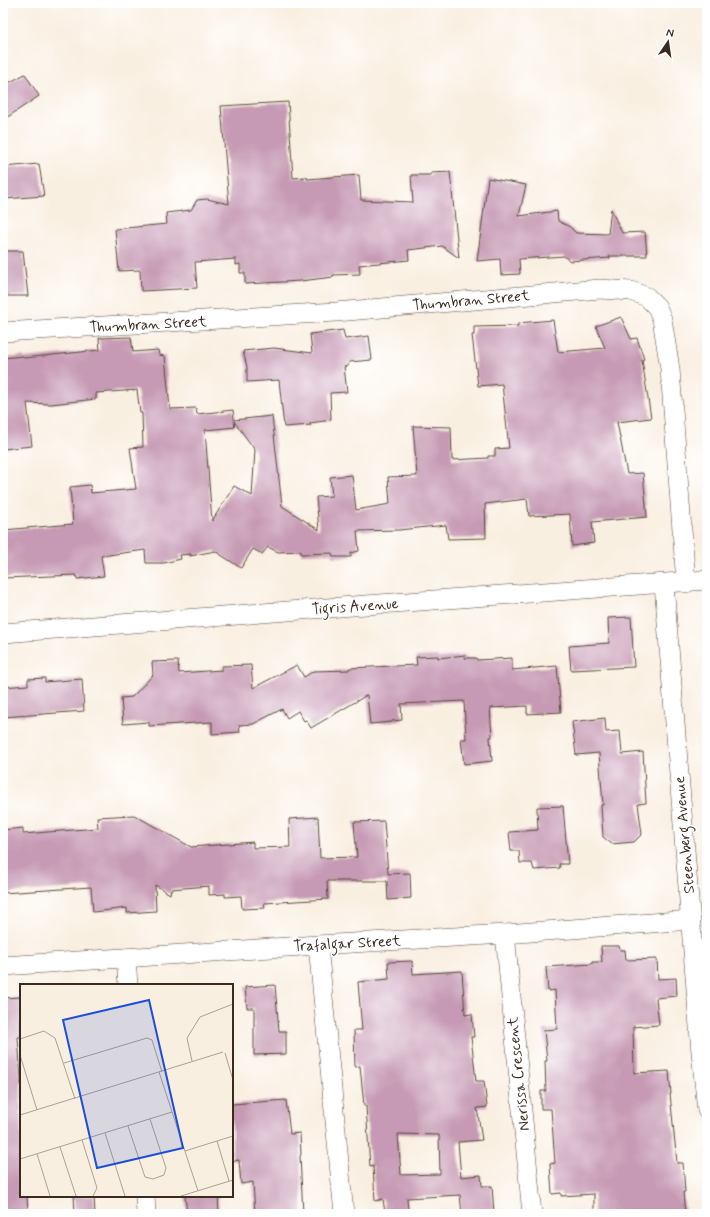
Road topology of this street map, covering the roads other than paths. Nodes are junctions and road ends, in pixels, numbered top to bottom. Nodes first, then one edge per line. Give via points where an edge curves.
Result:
1 (3, 332) edge
2 (707, 580) edge
3 (686, 583) junction
4 (664, 584) junction
5 (3, 634) edge
6 (691, 920) junction
7 (505, 934) junction
8 (318, 945) junction
9 (126, 958) junction
10 (3, 966) edge
11 (128, 984) edge
12 (707, 1110) edge
13 (145, 1197) edge
14 (146, 1214) edge
15 (344, 1214) edge
16 (532, 1214) edge

1 - 3 street, Thumbran Street via 336,312 600,289 631,291 651,301 662,319 670,369
2 - 3 street, Tigris Avenue
3 - 4 street, Tigris Avenue
4 - 5 street, Tigris Avenue
4 - 6 street, Steenberg Avenue
6 - 7 street, Trafalgar Street
6 - 12 street, Steenberg Avenue
7 - 8 street, Trafalgar Street
7 - 16 street, Nerissa Crescent
8 - 9 street, Trafalgar Street
8 - 15 street
9 - 10 street, Trafalgar Street
9 - 11 street
13 - 14 street

